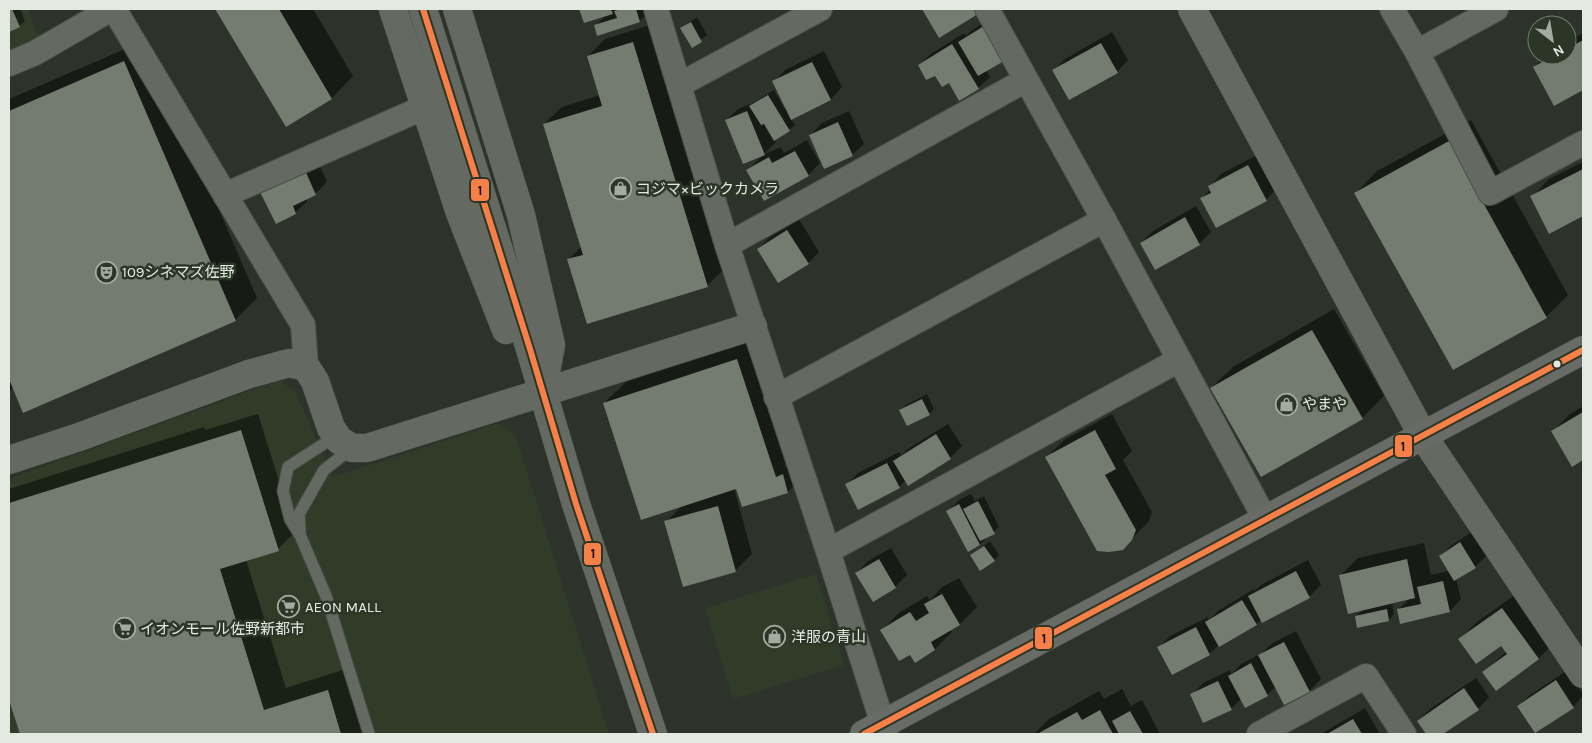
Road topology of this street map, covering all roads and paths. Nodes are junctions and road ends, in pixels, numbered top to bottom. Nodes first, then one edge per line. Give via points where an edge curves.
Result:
1 (113, 9) edge
2 (393, 9) edge
3 (423, 9) edge
4 (457, 9) edge
5 (656, 9) edge
6 (820, 9) edge
7 (987, 9) edge
8 (1192, 9) edge
9 (1392, 9) edge
10 (1496, 9) edge
11 (1417, 52) junction
12 (9, 64) edge
13 (1026, 80) junction
14 (679, 85) junction
15 (425, 107) junction
16 (1583, 143) edge
17 (225, 196) junction
18 (1104, 220) junction
19 (727, 244) junction
20 (753, 326) junction
21 (1583, 350) edge
22 (1179, 360) junction
23 (306, 367) junction
24 (542, 394) junction
25 (776, 396) junction
26 (1423, 436) junction
27 (344, 442) junction
28 (9, 460) edge
29 (1266, 519) junction
30 (300, 535) junction
31 (828, 550) junction
32 (1583, 674) edge
33 (878, 731) edge
34 (369, 734) edge
35 (653, 734) edge
36 (1259, 734) edge
37 (1404, 734) edge

1 - 12 street
1 - 17 street
2 - 15 street
3 - 24 street
4 - 24 street via 520,215 551,345
5 - 14 street
6 - 14 street
7 - 13 street
8 - 26 street
9 - 11 street
10 - 11 street
11 - 16 street via 1490,193
13 - 18 street
13 - 19 street
14 - 19 street
15 - 17 street
15 - 24 street via 460,213 518,361
17 - 23 street via 303,325
18 - 22 street
18 - 25 street
19 - 20 street
20 - 24 street
20 - 25 street
21 - 26 main road
22 - 29 street
22 - 31 street
23 - 27 street via 315,381 331,428
23 - 28 street via 289,363 250,374
24 - 27 street via 367,448
24 - 35 street
25 - 31 street
26 - 29 main road
26 - 32 street
27 - 30 lane via 299,514
27 - 30 lane via 288,467 283,490 290,519
29 - 33 main road
30 - 34 lane via 326,596
31 - 33 street
36 - 37 street via 1366,676

